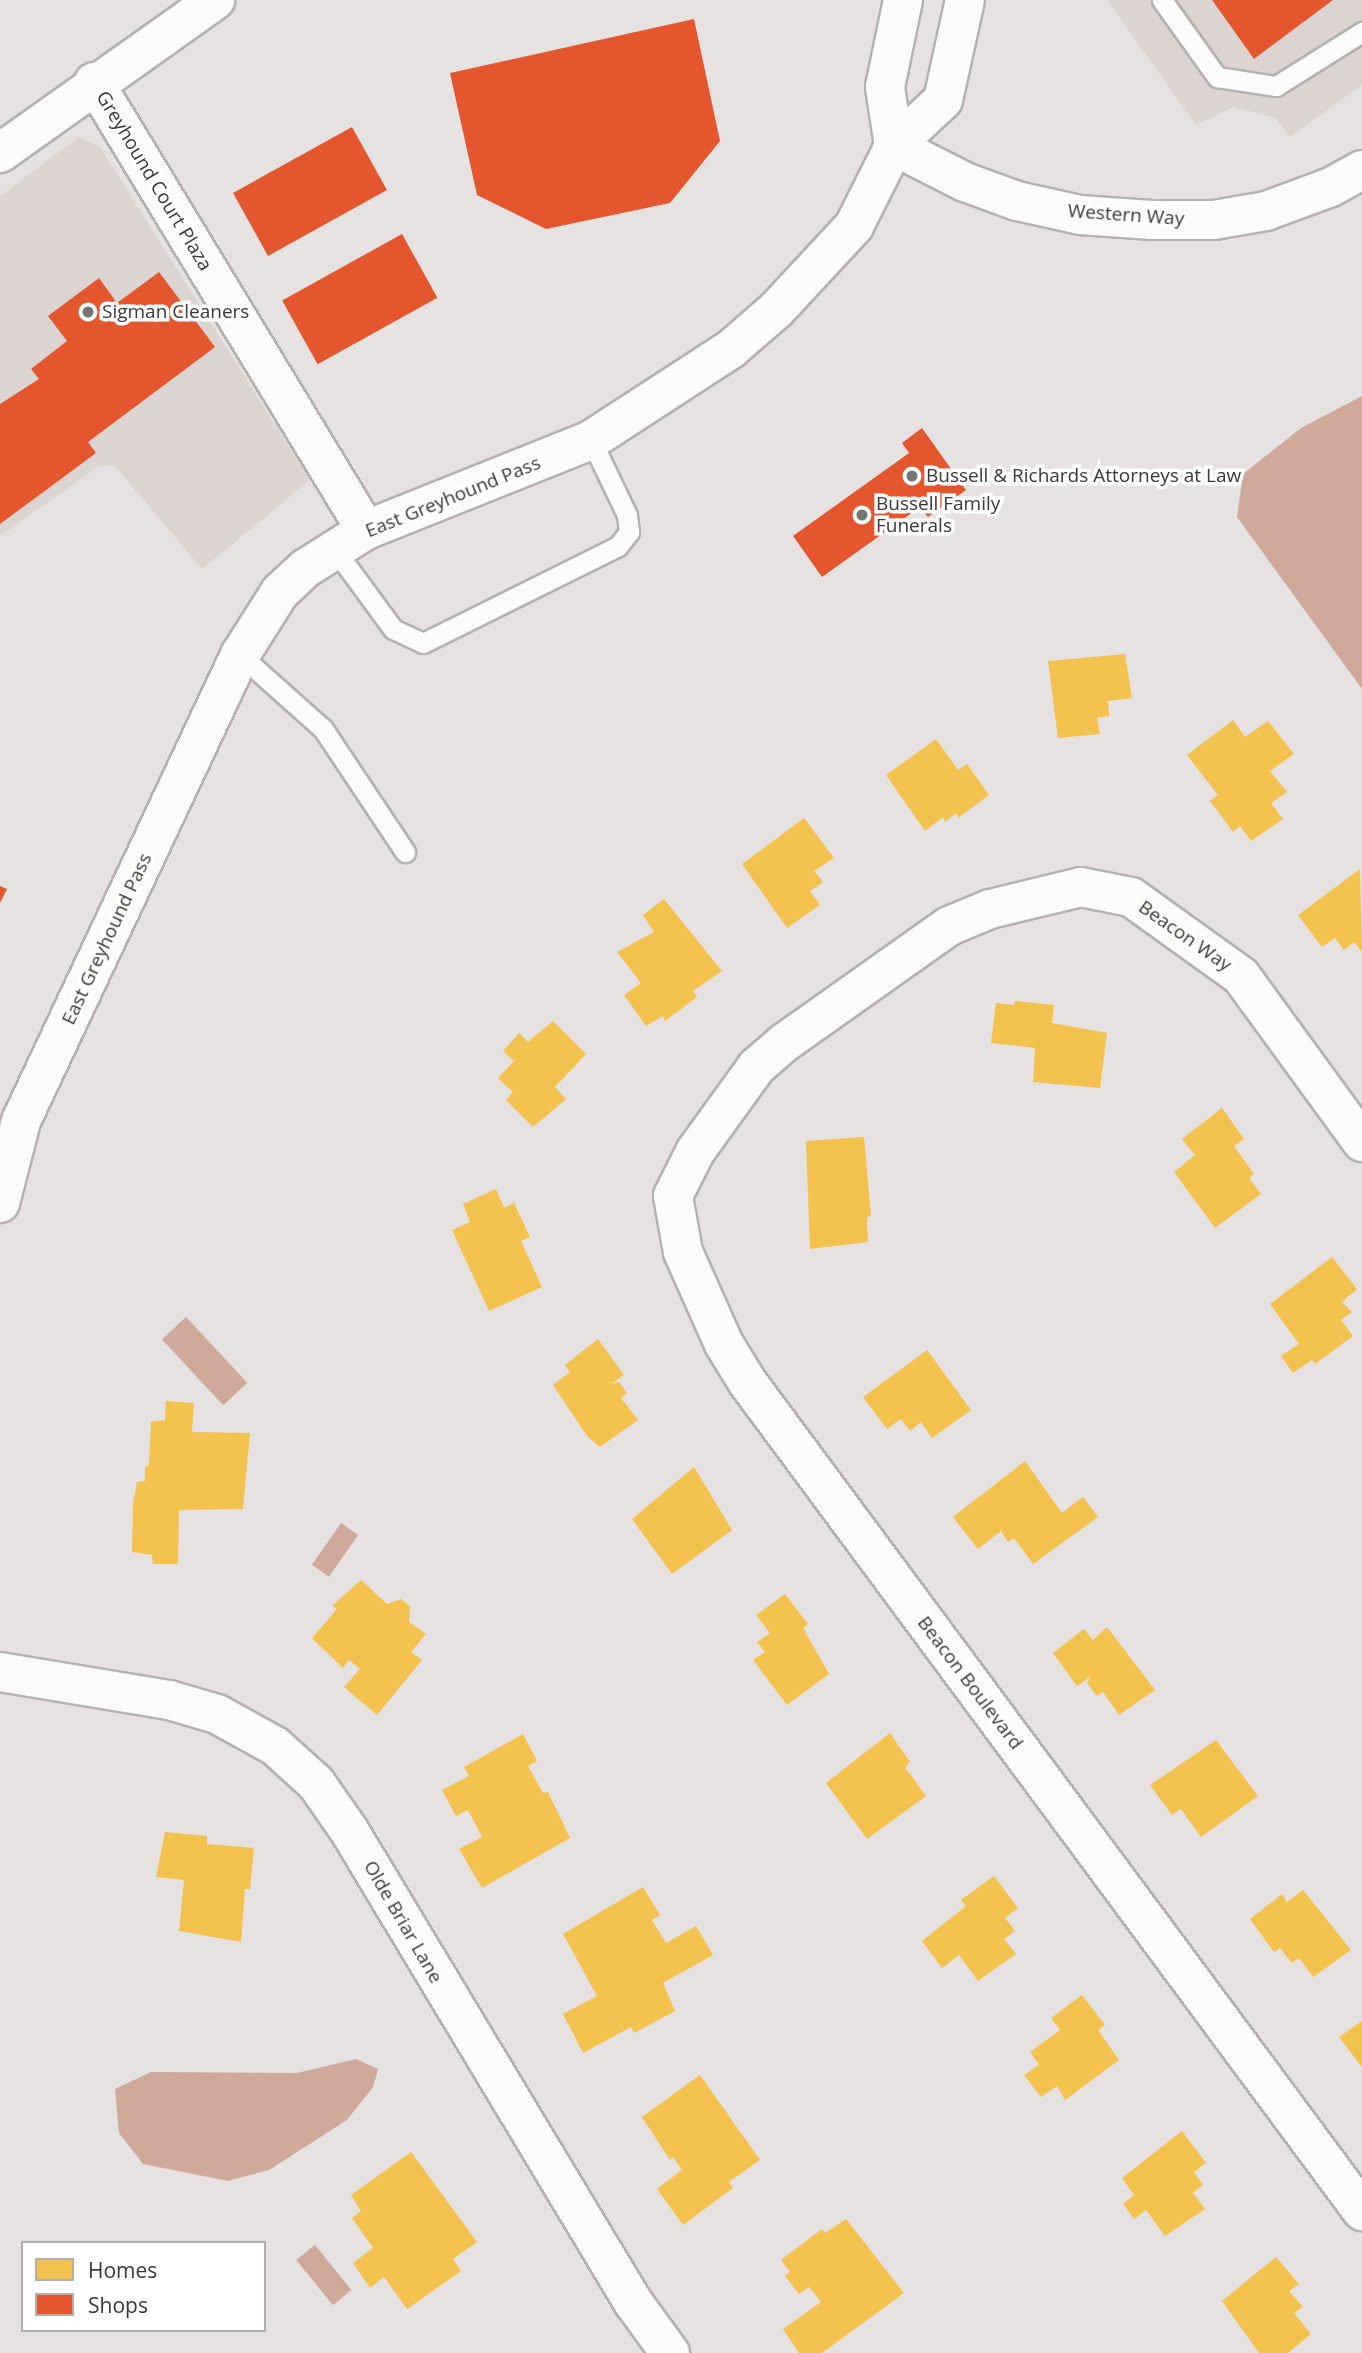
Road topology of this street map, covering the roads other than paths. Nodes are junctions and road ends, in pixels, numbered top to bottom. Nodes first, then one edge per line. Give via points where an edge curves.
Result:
1 (215, 0) edge
2 (903, 0) edge
3 (965, 0) edge
4 (1162, 0) edge
5 (1362, 32) edge
6 (94, 82) junction
7 (894, 146) junction
8 (0, 153) edge
9 (1362, 170) edge
10 (591, 440) junction
11 (350, 540) junction
12 (240, 655) junction
13 (405, 852) dead end
14 (714, 1127) joint
15 (1362, 1142) edge
16 (2, 1189) edge
17 (0, 1672) edge
18 (1362, 2211) edge
19 (670, 2353) edge

1 - 6 street
2 - 7 street via 885,87
3 - 7 street, East Greyhound Pass via 943,100
4 - 5 lane via 1217,77 1229,79 1276,86
6 - 8 street
6 - 11 street, Greyhound Court Plaza
7 - 9 street, Western Way via 1017,201 1080,215 1152,220 1214,220 1266,211
7 - 10 street, East Greyhound Pass via 854,226 776,310 684,383
10 - 11 street, East Greyhound Pass
10 - 11 lane via 627,515 629,532 618,547 424,643 393,629
11 - 12 street, East Greyhound Pass via 280,592
12 - 13 lane via 323,729
12 - 16 street, East Greyhound Pass via 21,1121
14 - 15 street, Beacon Way via 757,1066 913,948 990,909 1081,887 1131,898 1241,976
14 - 18 street, Beacon Boulevard via 673,1196 683,1252 724,1344
17 - 19 street, Olde Briar Lane via 169,1700 217,1714 275,1746 316,1783 633,2302

